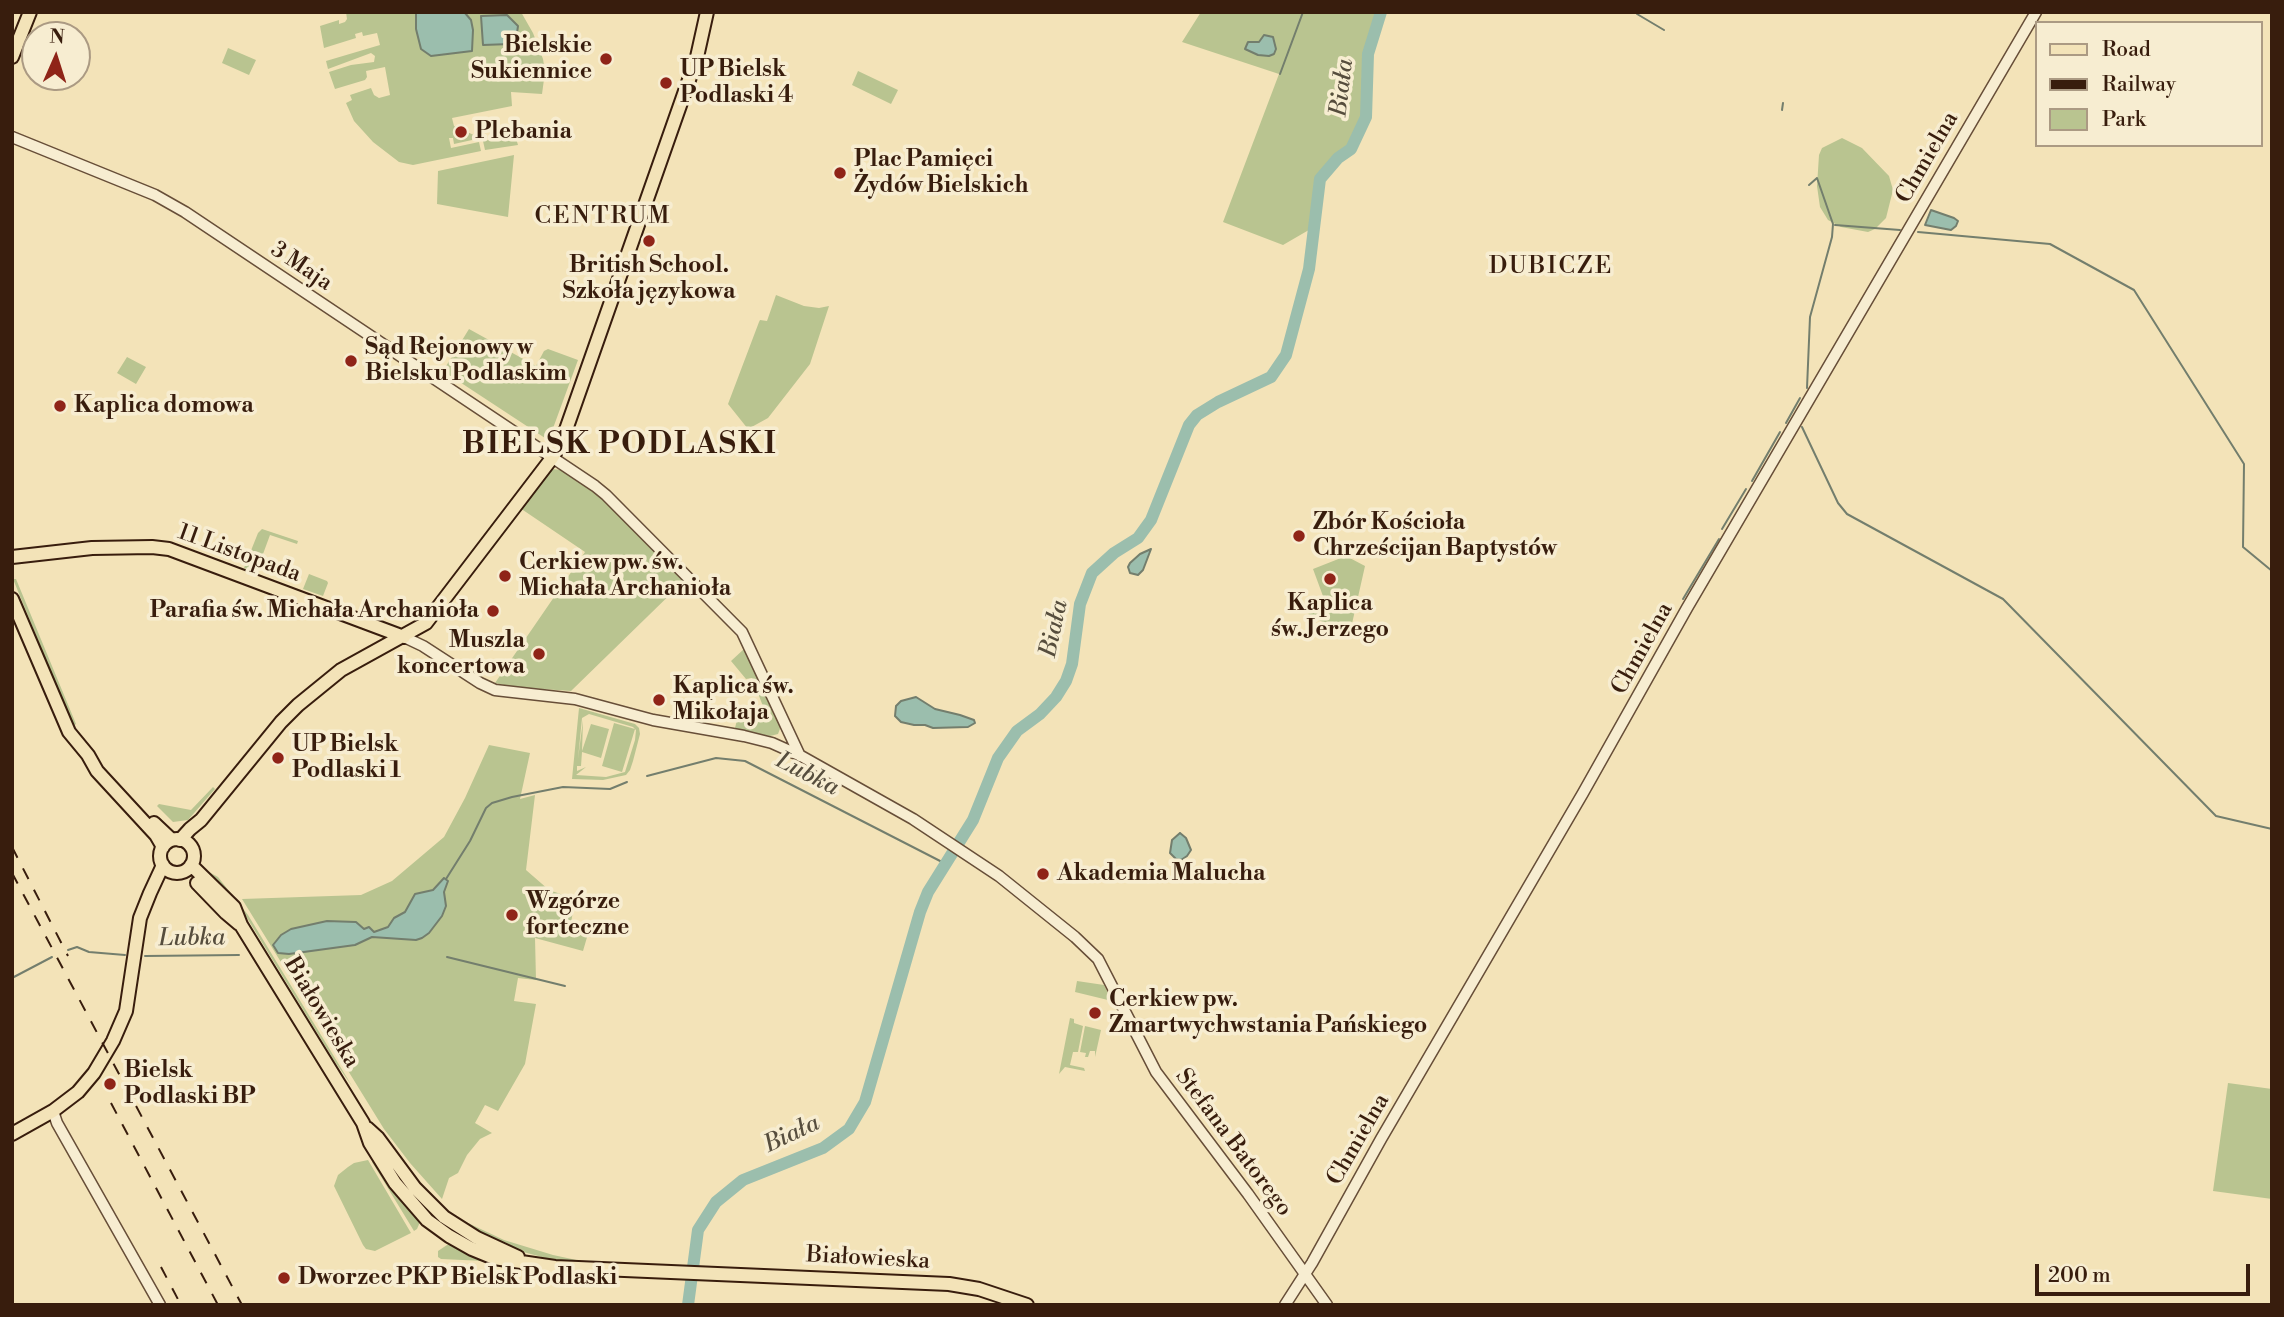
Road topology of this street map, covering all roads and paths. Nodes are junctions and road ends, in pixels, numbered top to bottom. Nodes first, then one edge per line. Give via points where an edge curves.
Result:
1 (22, 12) edge
2 (30, 12) edge
3 (707, 12) edge
4 (2036, 12) edge
5 (12, 37) edge
6 (12, 57) edge
7 (12, 137) edge
8 (552, 458) junction
9 (12, 557) edge
10 (12, 599) edge
11 (404, 637) junction
12 (787, 729) junction
13 (772, 743) junction
14 (801, 756) junction
15 (176, 843) junction
16 (178, 868) junction
17 (53, 1111) junction
18 (12, 1134) edge
19 (1304, 1273) junction
20 (160, 1305) edge
21 (1027, 1305) edge
22 (1285, 1305) edge
23 (1327, 1305) edge

1 - 5 main road
2 - 6 main road
3 - 8 main road via 697,57 562,441
4 - 19 street, Chmielna
7 - 8 street, 3 Maja via 166,200
8 - 11 main road via 432,617
8 - 12 street, 3 Maja via 606,495 737,627
9 - 11 main road, 11 Listopada via 92,548 169,549
10 - 15 main road via 69,732
11 - 13 street via 495,690 575,699
11 - 15 main road via 341,670 298,705
12 - 13 street
12 - 14 street, 3 Maja
13 - 14 street
14 - 19 street, Stefana Batorego via 938,834 1079,940 1097,959 1156,1072
15 - 16 main road via 194,856
15 - 16 main road via 160,855
16 - 17 main road via 147,902 141,918 119,1029 94,1073
16 - 21 main road, Białowieska via 242,925 395,1183 427,1220 471,1249 494,1258 593,1269 949,1284
17 - 18 main road
17 - 20 street
19 - 22 street, Chmielna
19 - 23 street, Stefana Batorego

